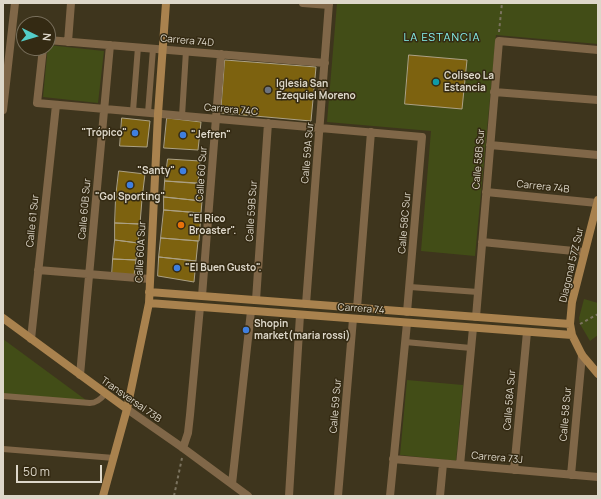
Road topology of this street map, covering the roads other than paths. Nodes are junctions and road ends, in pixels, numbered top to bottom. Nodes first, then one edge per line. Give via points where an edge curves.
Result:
1 (15, 3) edge
2 (71, 3) edge
3 (166, 3) edge
4 (303, 3) edge
5 (329, 4) edge
6 (56, 41) edge
7 (68, 42) junction
8 (110, 45) junction
9 (138, 48) junction
10 (153, 49) junction
11 (162, 50) junction
12 (598, 50) edge
13 (186, 51) junction
14 (221, 54) junction
15 (42, 56) edge
16 (325, 63) junction
17 (494, 92) junction
18 (598, 100) edge
19 (56, 105) junction
20 (104, 109) junction
21 (3, 110) edge
22 (133, 112) junction
23 (148, 113) junction
24 (158, 114) junction
25 (182, 116) junction
26 (216, 119) junction
27 (268, 123) junction
28 (320, 128) junction
29 (371, 132) junction
30 (422, 137) joint
31 (490, 145) junction
32 (598, 155) edge
33 (486, 192) junction
34 (598, 201) edge
35 (482, 242) junction
36 (584, 252) junction
37 (38, 270) junction
38 (89, 274) junction
39 (150, 278) junction
40 (410, 287) junction
41 (150, 292) junction
42 (478, 292) junction
43 (202, 296) junction
44 (256, 300) junction
45 (148, 303) junction
46 (306, 304) junction
47 (200, 307) junction
48 (357, 308) junction
49 (251, 311) junction
50 (408, 312) junction
51 (300, 314) junction
52 (476, 317) junction
53 (3, 318) edge
54 (353, 318) junction
55 (407, 323) junction
56 (472, 328) junction
57 (571, 330) junction
58 (527, 332) junction
59 (31, 339) junction
60 (405, 342) junction
61 (471, 348) junction
62 (582, 355) junction
63 (598, 374) edge
64 (80, 376) junction
65 (105, 394) junction
66 (3, 396) edge
67 (127, 409) junction
68 (183, 448) junction
69 (3, 449) edge
70 (114, 458) junction
71 (393, 459) junction
72 (443, 464) junction
73 (460, 465) junction
74 (514, 470) junction
75 (571, 475) junction
76 (598, 477) edge
77 (232, 484) junction
78 (246, 495) edge
79 (103, 496) edge
80 (289, 496) edge
81 (338, 496) edge
82 (390, 496) edge
83 (440, 496) edge

1 - 21 street
2 - 7 street
3 - 11 street, Calle 60A Sur
4 - 5 street
5 - 16 street, Calle 59A Sur
6 - 7 street, Carrera 74D
7 - 8 street, Carrera 74D
8 - 9 street, Carrera 74D
8 - 20 street, Calle 60B Sur
9 - 10 street, Carrera 74D
9 - 22 lane
10 - 11 street, Carrera 74D
10 - 23 lane
11 - 13 street, Carrera 74D
11 - 24 street, Calle 60A Sur
12 - 17 street, Calle 58B Sur via 499,41
13 - 14 street, Carrera 74D
13 - 25 lane
14 - 16 street, Carrera 74D
14 - 26 street, Calle 60 Sur
15 - 19 street, Carrera 74C via 37,103
16 - 28 street, Calle 59A Sur
17 - 18 street
17 - 31 street, Calle 58B Sur
19 - 20 street, Carrera 74C
19 - 37 street, Calle 61 Sur
20 - 22 street, Carrera 74C
20 - 38 street, Calle 60B Sur
22 - 23 street, Carrera 74C
23 - 24 street, Carrera 74C
24 - 25 street, Carrera 74C
24 - 39 street, Calle 60A Sur
25 - 26 street, Carrera 74C
26 - 27 street, Carrera 74C
26 - 43 street, Calle 60 Sur
27 - 28 street, Carrera 74C
27 - 44 street, Calle 59B Sur
28 - 29 street, Carrera 74C
28 - 46 street, Calle 59A Sur
29 - 30 street, Carrera 74C
29 - 48 street
30 - 40 street, Calle 58C Sur
31 - 32 street
31 - 33 street, Calle 58B Sur
33 - 34 street, Carrera 74B
33 - 35 street, Calle 58B Sur
34 - 36 street, Diagonal 57Z Sur
35 - 36 street
35 - 42 street, Calle 58B Sur
36 - 57 street, Diagonal 57Z Sur via 572,302
37 - 38 street
37 - 59 street, Calle 61 Sur
38 - 39 street
38 - 64 street, Calle 60B Sur
39 - 41 street, Calle 60A Sur
40 - 42 lane
40 - 50 street, Calle 58C Sur
41 - 43 street, Carrera 74
41 - 45 street, Calle 60A Sur
42 - 52 street, Calle 58B Sur
43 - 44 street, Carrera 74
44 - 46 street, Carrera 74
45 - 47 street, Carrera 74
45 - 67 street, Calle 60A Sur
46 - 48 street, Carrera 74
47 - 49 street, Carrera 74
47 - 68 street via 188,433
48 - 50 street, Carrera 74
49 - 51 street, Carrera 74
49 - 77 street
50 - 52 street, Carrera 74
51 - 54 street, Carrera 74
51 - 80 street
52 - 57 street, Carrera 74
53 - 59 street, Transversal 73B
54 - 55 street, Carrera 74
54 - 81 street, Calle 59 Sur
55 - 56 street, Carrera 74
55 - 60 street
56 - 58 street, Carrera 74
56 - 61 street
57 - 58 street, Carrera 74
57 - 62 street
58 - 74 street, Calle 58A Sur
59 - 64 street, Transversal 73B
60 - 61 lane
60 - 71 street
61 - 73 street
62 - 63 street
62 - 75 street, Calle 58 Sur
64 - 65 street, Transversal 73B
65 - 66 lane via 98,401 90,403
65 - 67 street, Transversal 73B
67 - 68 street, Transversal 73B
67 - 70 street, Calle 60A Sur
68 - 77 street, Transversal 73B
69 - 70 lane
70 - 79 street, Calle 60A Sur
71 - 72 street, Carrera 73J
71 - 82 street
72 - 73 street, Carrera 73J
72 - 83 street
73 - 74 street, Carrera 73J
74 - 75 street, Carrera 73J
75 - 76 street, Carrera 73J
77 - 78 street, Transversal 73B

